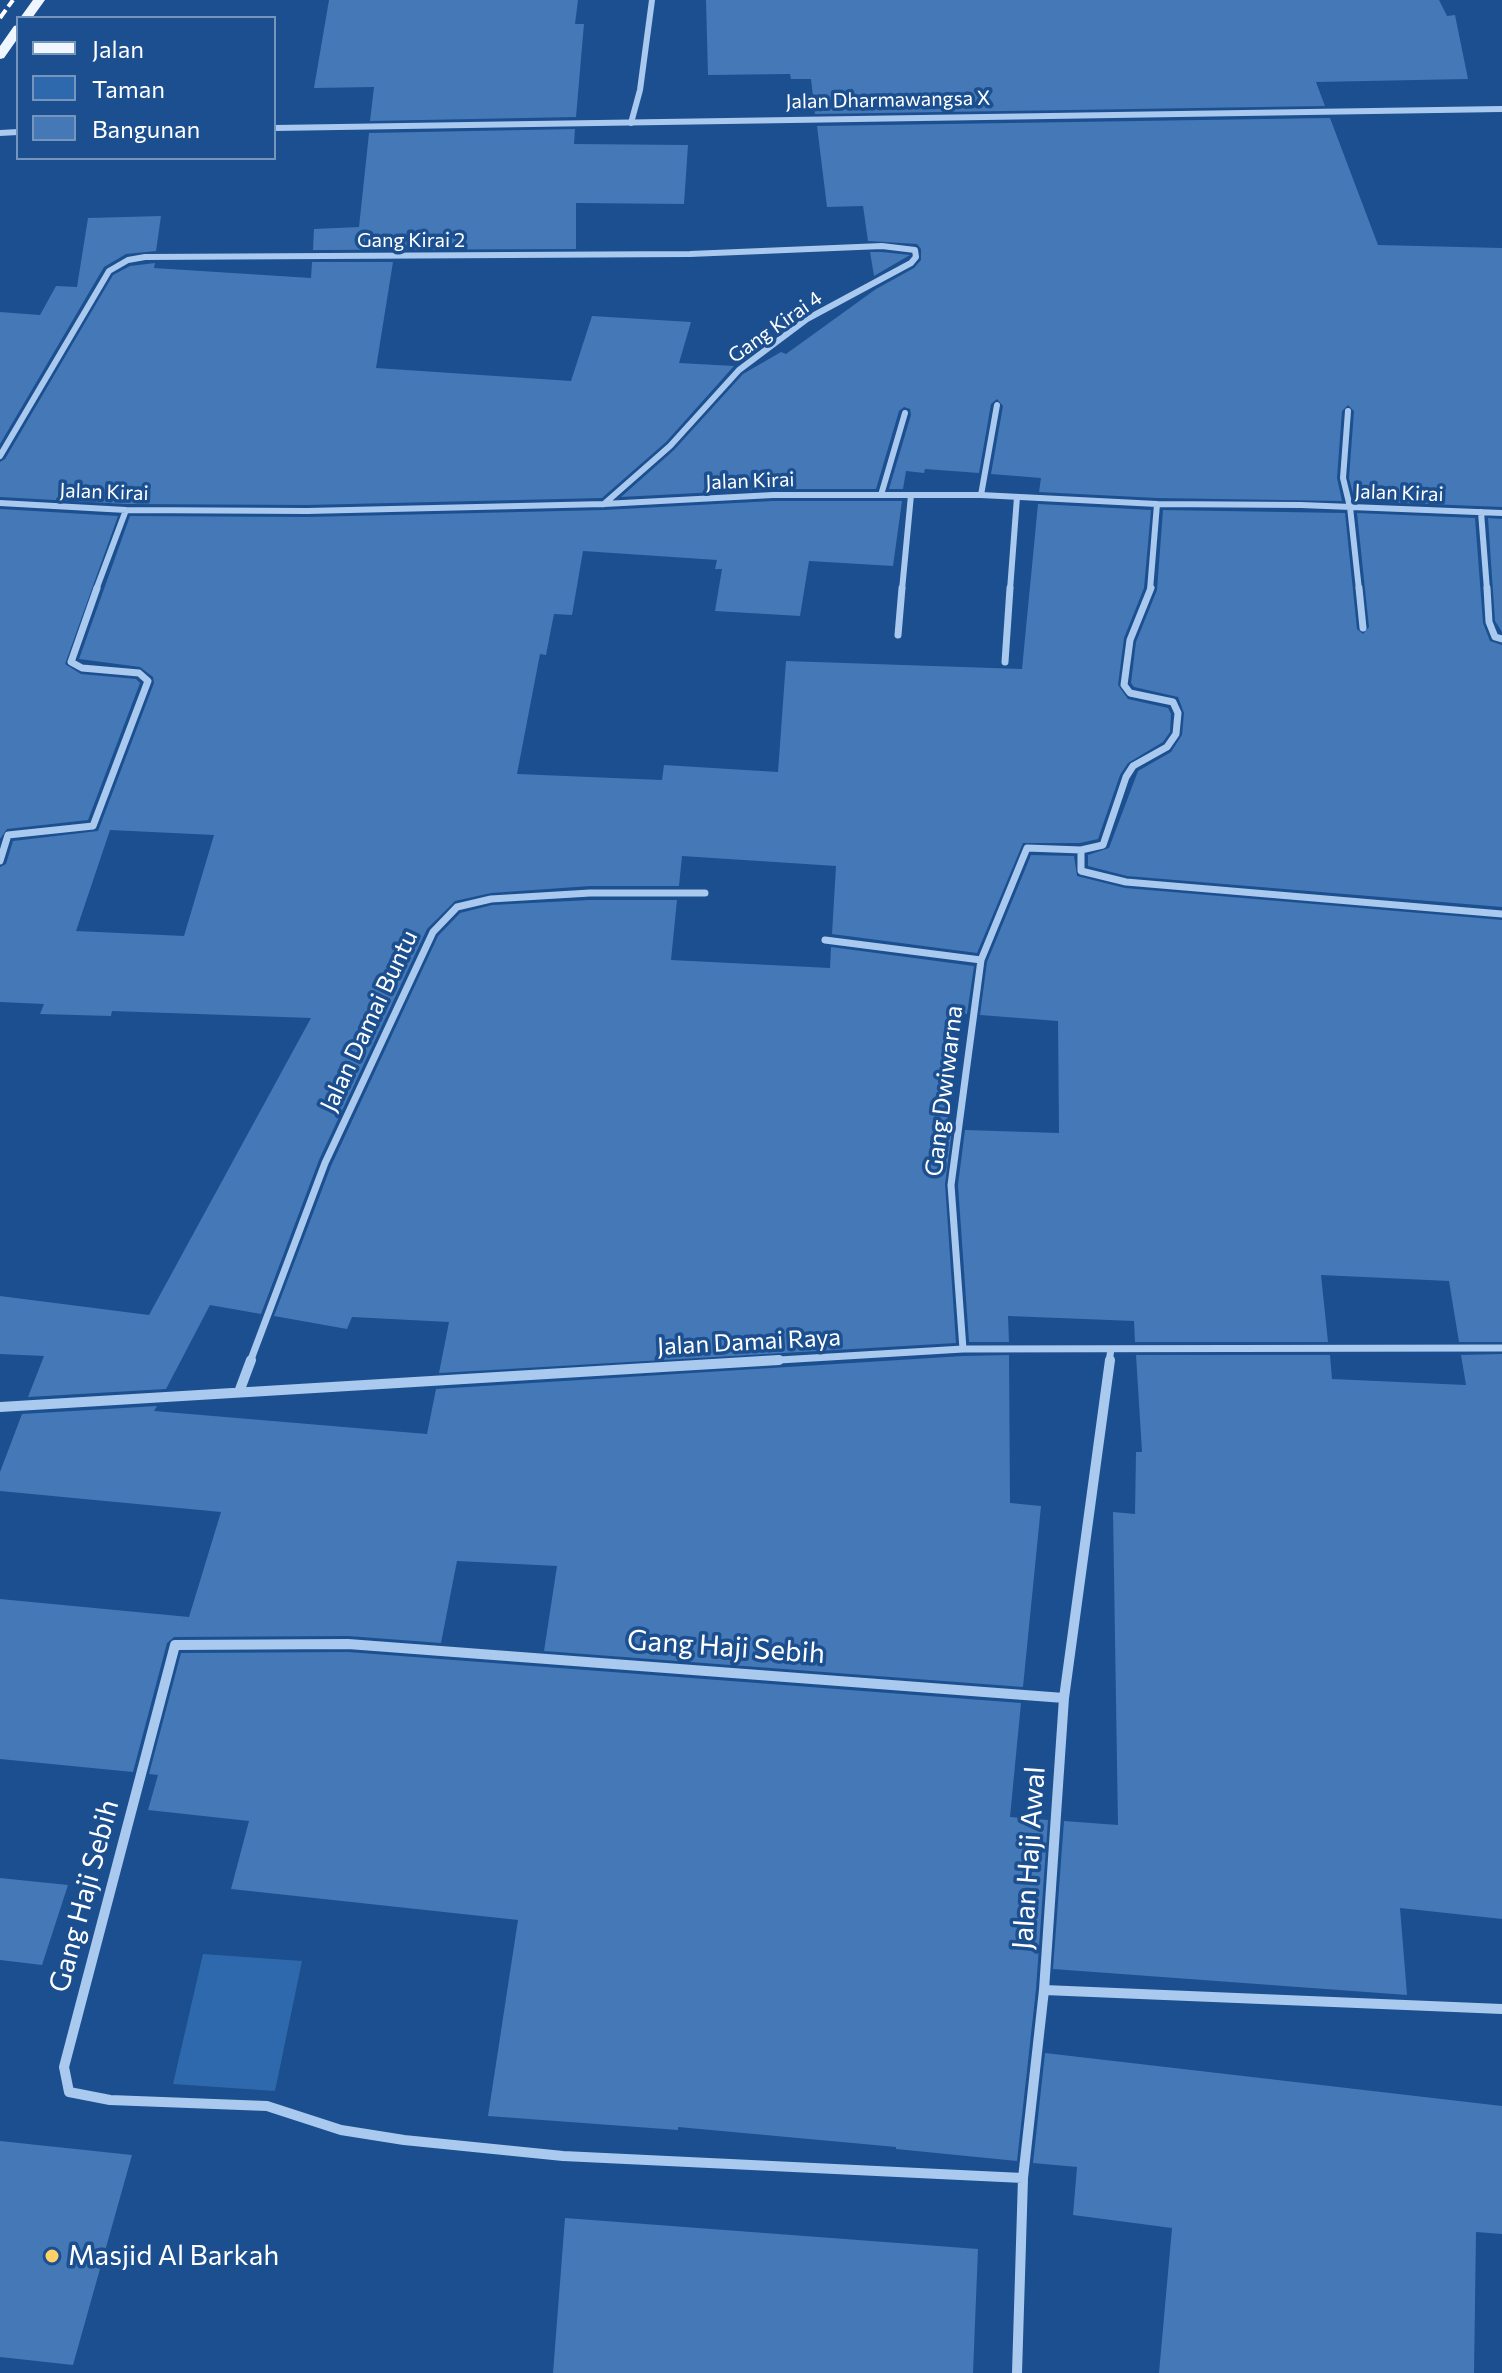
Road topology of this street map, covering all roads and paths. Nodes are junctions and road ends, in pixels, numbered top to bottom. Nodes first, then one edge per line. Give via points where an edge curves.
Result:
1 (652, 0) edge
2 (16, 32) edge
3 (0, 55) edge
4 (1502, 109) edge
5 (631, 123) junction
6 (276, 128) edge
7 (911, 263) joint
8 (997, 405) dead end
9 (1348, 411) dead end
10 (905, 413) dead end
11 (0, 456) edge
12 (881, 495) junction
13 (911, 495) junction
14 (981, 495) junction
15 (1017, 497) junction
16 (0, 503) edge
17 (604, 504) junction
18 (1157, 504) junction
19 (1350, 507) junction
20 (126, 510) junction
21 (1481, 512) junction
22 (1502, 513) edge
23 (1363, 628) dead end
24 (898, 635) dead end
25 (1502, 639) edge
26 (1005, 662) dead end
27 (1081, 850) junction
28 (0, 861) edge
29 (705, 893) dead end
30 (1502, 914) edge
31 (825, 940) dead end
32 (981, 960) junction
33 (1502, 1348) edge
34 (963, 1349) junction
35 (1111, 1349) junction
36 (239, 1392) junction
37 (0, 1407) edge
38 (1064, 1698) junction
39 (1044, 1990) junction
40 (1502, 2009) edge
41 (1023, 2178) junction
42 (1017, 2373) edge

1 - 5 street
2 - 3 main road
4 - 5 street, Jalan Dharmawangsa X
5 - 6 street, Jalan Dharmawangsa X
7 - 11 street, Gang Kirai 2 via 915,250 882,246 690,254 128,260 109,271
7 - 17 street, Gang Kirai 4 via 807,319 739,370 670,446
8 - 14 street
9 - 19 street via 1343,478
10 - 12 street
12 - 13 street, Jalan Kirai
12 - 17 street, Jalan Kirai
13 - 14 street, Jalan Kirai
13 - 24 street
14 - 15 street, Jalan Kirai
15 - 18 street, Jalan Kirai
15 - 26 street
16 - 20 street, Jalan Kirai
17 - 20 street, Jalan Kirai
18 - 19 street, Jalan Kirai
18 - 27 street via 1150,596 1136,619 1124,685 1130,693 1173,702 1176,734 1167,747 1133,766 1103,845
19 - 21 street, Jalan Kirai
19 - 23 street
20 - 28 street via 71,662 82,668 139,673 148,681 93,826 8,835
21 - 22 street, Jalan Kirai
21 - 25 street via 1489,622 1495,637
27 - 30 street via 1081,871 1126,882
27 - 32 street, Gang Dwiwarna via 1027,848
29 - 36 street, Jalan Damai Buntu via 491,899 457,907 433,932 325,1163
31 - 32 street
32 - 34 street, Gang Dwiwarna via 951,1185
33 - 35 street, Jalan Damai Raya
34 - 35 street, Jalan Damai Raya
34 - 36 street, Jalan Damai Raya
35 - 38 street, Jalan Haji Awal
36 - 37 street, Jalan Damai Raya
38 - 39 street, Jalan Haji Awal
38 - 41 street, Gang Haji Sebih via 348,1644 175,1645 64,2067 69,2092 110,2100 267,2106 341,2130 404,2140 563,2156
39 - 40 street
39 - 41 street, Jalan Haji Awal
41 - 42 street, Jalan Haji Awal

